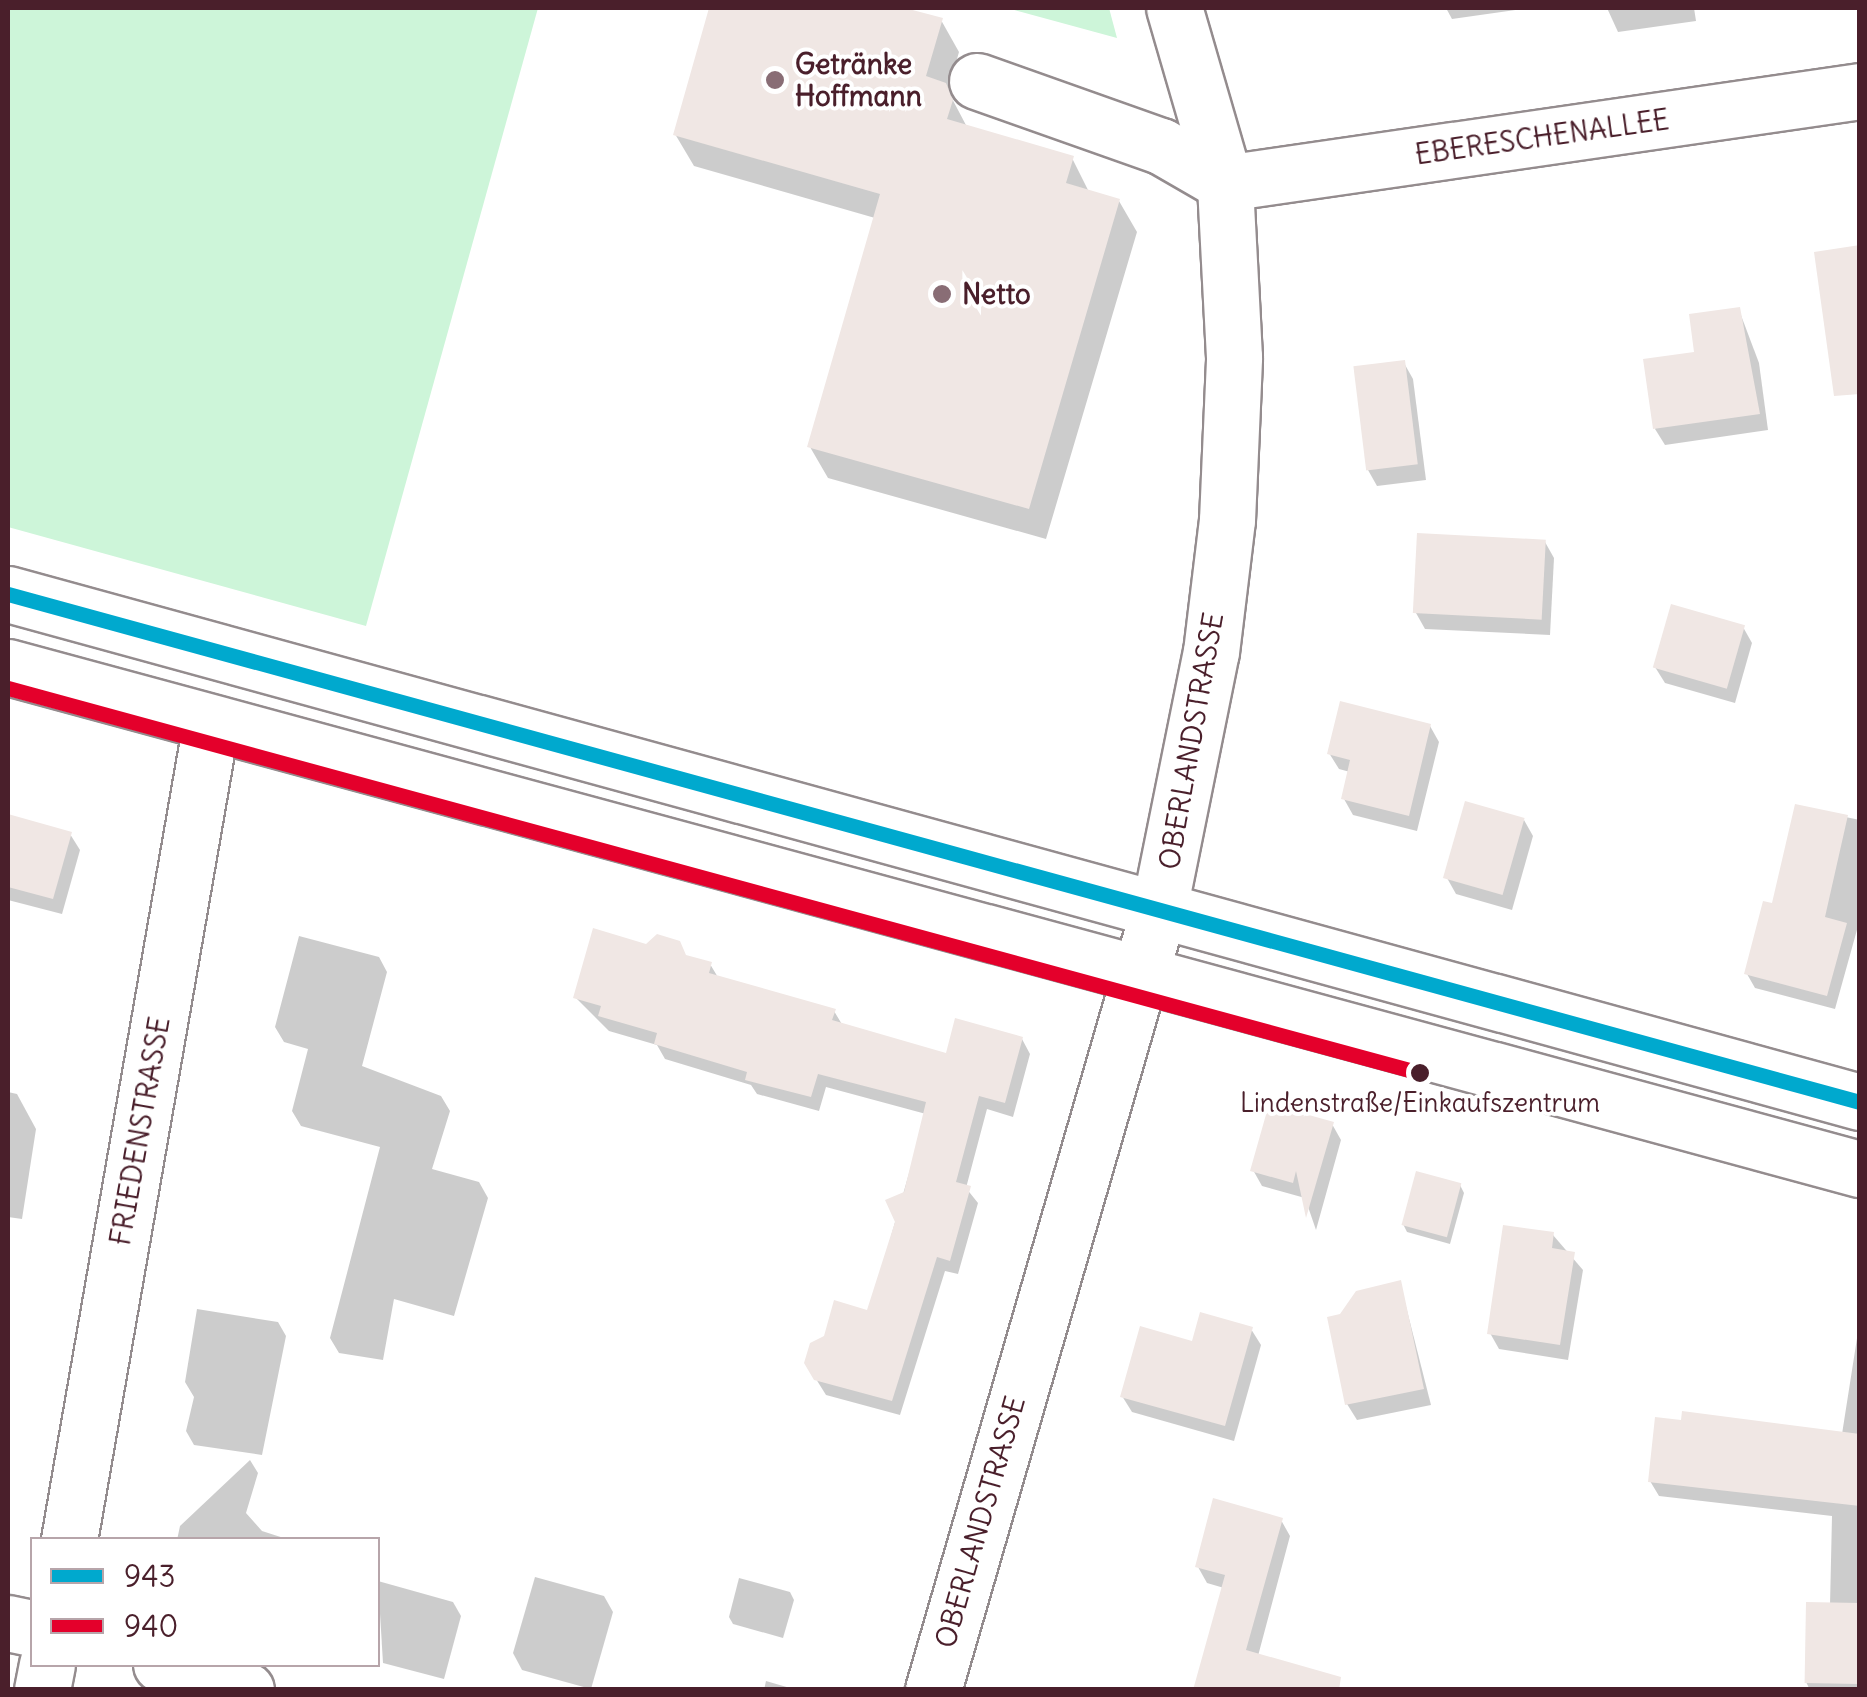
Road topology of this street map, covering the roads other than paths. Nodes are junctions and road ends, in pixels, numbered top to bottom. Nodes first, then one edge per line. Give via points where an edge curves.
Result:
1 (1174, 8) edge
2 (977, 81) dead end
3 (1860, 92) edge
4 (1224, 183) junction
5 (8, 594) edge
6 (167, 638) junction
7 (8, 667) edge
8 (150, 706) junction
9 (211, 723) junction
10 (653, 772) junction
11 (636, 835) junction
12 (1159, 910) junction
13 (1140, 976) junction
14 (1860, 1102) edge
15 (1860, 1168) edge
16 (71, 1537) edge
17 (171, 1667) edge
18 (246, 1690) edge
19 (933, 1690) edge

1 - 4 street, OBERLANDSTRASSE
2 - 4 street via 1161,146
3 - 4 street, EBERESCHENALLEE
4 - 12 street, OBERLANDSTRASSE via 1234,357 1227,520 1188,787
5 - 6 street
6 - 8 street
6 - 10 street
7 - 8 street
8 - 9 street
9 - 11 street
9 - 16 street, FRIEDENSTRASSE
10 - 11 street
10 - 12 street
11 - 13 street
12 - 13 street, OBERLANDSTRASSE
12 - 14 street
13 - 15 street
13 - 19 street, OBERLANDSTRASSE
17 - 18 street

